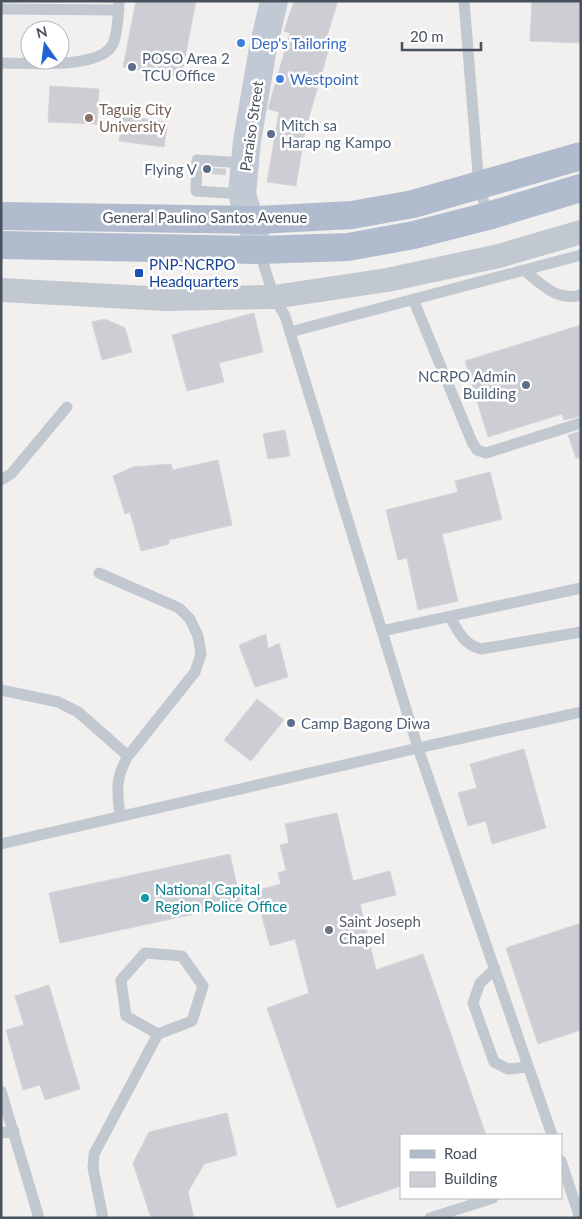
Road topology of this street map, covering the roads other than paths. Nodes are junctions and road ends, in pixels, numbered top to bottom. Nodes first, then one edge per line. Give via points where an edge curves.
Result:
1 (274, 1) edge
2 (464, 1) edge
3 (119, 5) edge
4 (1, 9) edge
5 (1, 63) edge
6 (581, 156) edge
7 (244, 163) junction
8 (479, 186) junction
9 (581, 188) edge
10 (242, 194) junction
11 (1, 216) edge
12 (488, 216) junction
13 (249, 220) junction
14 (581, 232) edge
15 (1, 245) edge
16 (260, 250) junction
17 (581, 255) edge
18 (524, 270) junction
19 (1, 290) edge
20 (581, 295) edge
21 (274, 297) junction
22 (412, 299) junction
23 (290, 332) junction
24 (66, 407) dead end
25 (581, 423) edge
26 (1, 480) edge
27 (99, 572) dead end
28 (581, 588) edge
29 (450, 617) junction
30 (382, 631) junction
31 (581, 632) edge
32 (1, 690) edge
33 (581, 712) edge
34 (418, 748) junction
35 (128, 756) junction
36 (120, 816) junction
37 (1, 844) edge
38 (495, 970) junction
39 (158, 1034) junction
40 (528, 1067) junction
41 (1, 1091) edge
42 (14, 1131) junction
43 (1, 1133) edge
44 (552, 1134) edge
45 (563, 1176) edge
46 (490, 1199) edge
47 (39, 1218) edge
48 (103, 1218) edge
49 (430, 1218) edge
50 (580, 1218) edge

1 - 7 street, Paraiso Street
2 - 8 lane
3 - 4 lane
3 - 5 lane via 113,43 99,57 79,62
6 - 8 main road, General Paulino Santos Avenue
7 - 10 street, Paraiso Street
7 - 10 lane via 197,160 196,191
8 - 12 lane
8 - 13 main road, General Paulino Santos Avenue via 413,204 352,215
9 - 12 main road, General Paulino Santos Avenue
10 - 13 street, Paraiso Street
11 - 13 main road, General Paulino Santos Avenue
12 - 16 main road, General Paulino Santos Avenue via 414,235 348,247
13 - 16 street, Paraiso Street
14 - 21 street via 480,260 387,280
15 - 16 main road, General Paulino Santos Avenue
16 - 21 lane
17 - 18 lane
18 - 20 lane via 556,295
18 - 22 lane
19 - 21 street via 166,299
21 - 23 lane
22 - 23 lane
22 - 25 lane via 477,450 486,453
23 - 30 lane
24 - 26 lane via 10,474
27 - 35 lane via 179,608 198,636 201,654 195,672
28 - 29 lane
29 - 30 lane
29 - 31 lane via 470,646 481,649
30 - 34 lane
32 - 35 lane via 58,702 78,712
33 - 34 lane
34 - 36 lane
34 - 38 lane
35 - 36 lane via 120,770 117,791
36 - 37 lane
38 - 40 lane
38 - 40 lane via 480,984 473,1002 494,1062 508,1069
39 - 39 lane via 126,1016 121,980 145,953 182,956 203,986 192,1021
39 - 48 lane via 94,1154 93,1168
40 - 44 lane
41 - 42 lane
42 - 43 lane
42 - 47 lane
45 - 50 lane
46 - 49 lane

